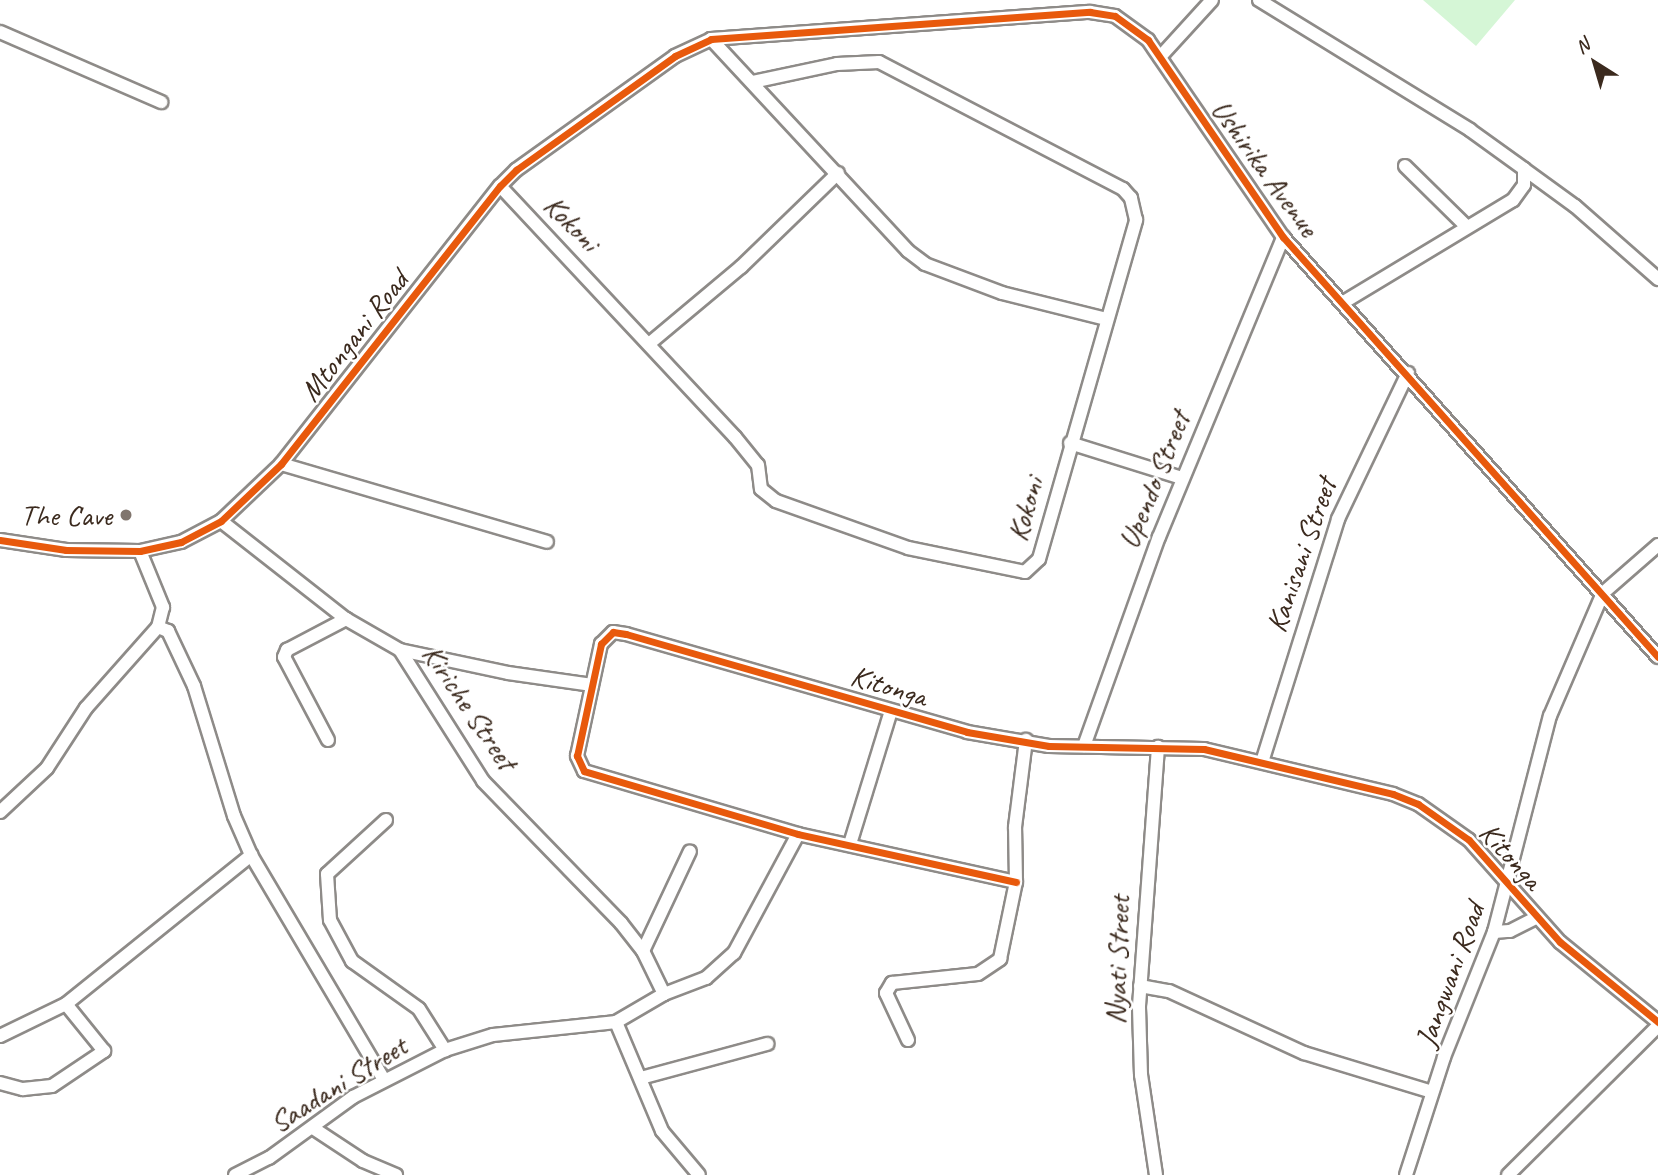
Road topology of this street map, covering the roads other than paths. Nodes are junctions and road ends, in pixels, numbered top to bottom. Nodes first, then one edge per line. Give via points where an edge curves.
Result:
1 (1212, 0) edge
2 (1259, 0) edge
3 (0, 32) edge
4 (707, 42) junction
5 (1160, 57) junction
6 (752, 82) junction
7 (161, 102) dead end
8 (1405, 166) dead end
9 (1524, 169) junction
10 (838, 173) junction
11 (500, 186) junction
12 (1465, 225) junction
13 (1283, 237) junction
14 (1658, 279) edge
15 (1343, 302) junction
16 (1106, 319) junction
17 (650, 343) junction
18 (1408, 373) junction
19 (1070, 443) junction
20 (281, 464) junction
21 (1182, 478) junction
22 (221, 521) junction
23 (0, 540) edge
24 (547, 542) dead end
25 (1658, 545) edge
26 (140, 551) junction
27 (1603, 593) junction
28 (346, 619) junction
29 (158, 627) junction
30 (400, 650) junction
31 (1658, 657) edge
32 (592, 685) junction
33 (891, 711) junction
34 (328, 740) dead end
35 (1026, 740) junction
36 (1084, 746) junction
37 (1158, 747) junction
38 (1262, 762) junction
39 (0, 812) edge
40 (386, 820) dead end
41 (798, 834) junction
42 (850, 844) junction
43 (690, 851) dead end
44 (251, 855) junction
45 (1506, 881) junction
46 (1016, 882) junction
47 (1536, 918) junction
48 (1494, 932) junction
49 (643, 951) junction
50 (1140, 986) junction
51 (664, 994) junction
52 (66, 1004) junction
53 (616, 1022) junction
54 (1658, 1024) edge
55 (0, 1036) edge
56 (908, 1040) dead end
57 (767, 1044) dead end
58 (444, 1051) junction
59 (640, 1078) junction
60 (384, 1080) junction
61 (0, 1083) edge
62 (1432, 1091) junction
63 (313, 1128) junction
64 (235, 1175) edge
65 (396, 1175) edge
66 (699, 1175) edge
67 (1156, 1175) edge
68 (1406, 1175) edge
69 (1508, 1175) edge

1 - 5 street
2 - 9 street via 1470,130
3 - 7 street
4 - 5 street, Ushirika Avenue via 1090,12 1133,26
4 - 6 street
4 - 11 street, Mtongani Road via 658,66
5 - 13 street, Ushirika Avenue
6 - 10 street
6 - 16 street, Kokoni via 837,64 878,62 1123,189 1131,198 1136,220
8 - 12 street
9 - 12 street via 1524,185 1513,201
9 - 14 street via 1575,206
10 - 16 street via 925,264 1002,293
10 - 17 street via 741,267
11 - 17 street, Kokoni
11 - 20 street, Mtongani Road
12 - 15 street
13 - 15 street, Ushirika Avenue
13 - 21 street, Upendo Street
15 - 18 street, Ushirika Avenue
16 - 19 street, Kokoni
17 - 19 street, Kokoni via 749,453 758,465 761,489 776,501 908,548 1017,573 1035,566
18 - 27 street, Ushirika Avenue
18 - 38 street, Kanisani Street via 1338,519
19 - 21 street
20 - 22 street, Mtongani Road via 256,493
20 - 24 street
21 - 36 street, Upendo Street
22 - 26 street, Mtongani Road via 163,548
22 - 28 street, Kiriche Street
23 - 26 street, Mtongani Road via 66,550
25 - 27 street
26 - 29 street via 163,607
27 - 31 street, Ushirika Avenue
27 - 45 street, Jangwani Road via 1550,716
28 - 30 street, Kiriche Street
28 - 34 street via 287,650 284,657
29 - 39 street via 86,708 47,768
29 - 44 street via 174,639 194,686 234,816
30 - 32 street via 508,674
30 - 49 street, Kiriche Street via 484,781
32 - 33 street, Kitonga via 601,644 613,632 722,659
32 - 41 street, Kitonga via 578,756 584,771
33 - 35 street, Kitonga via 967,732
33 - 42 street
35 - 36 street, Kitonga
35 - 46 street via 1015,827
36 - 37 street, Kitonga
37 - 38 street, Kitonga via 1204,749
37 - 50 street, Nyati Street
38 - 45 street, Kitonga via 1418,804 1469,840
40 - 58 street via 327,874 330,920 352,961 419,1009
41 - 42 street, Kitonga
41 - 51 street, Saadani Street via 734,953 706,978
42 - 46 street, Kitonga
43 - 49 street
44 - 52 street
44 - 60 street
45 - 47 street, Kitonga
45 - 48 street, Jangwani Road
46 - 56 street via 1008,934 994,967 978,974 892,983 886,993
47 - 48 street via 1510,931
47 - 54 street, Kitonga
48 - 62 street, Jangwani Road
49 - 51 street, Kiriche Street
50 - 62 street via 1169,991 1304,1053
50 - 67 street, Nyati Street via 1141,1075
51 - 53 street, Saadani Street
52 - 55 street
52 - 61 street via 104,1051 52,1086 23,1088
53 - 58 street, Saadani Street via 493,1035
53 - 59 street
54 - 69 street
57 - 59 street
58 - 60 street, Saadani Street
59 - 66 street via 662,1131
60 - 63 street, Saadani Street
62 - 68 street, Jangwani Road
63 - 64 street, Saadani Street
63 - 65 street via 363,1161

